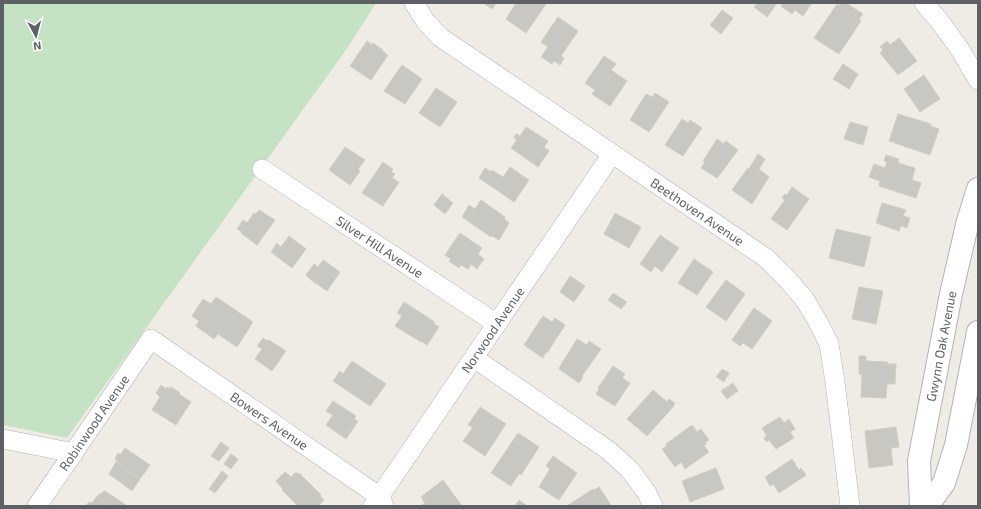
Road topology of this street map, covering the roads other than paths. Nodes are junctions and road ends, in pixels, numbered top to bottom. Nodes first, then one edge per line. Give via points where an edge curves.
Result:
1 (414, 3) edge
2 (924, 3) edge
3 (978, 80) edge
4 (612, 154) junction
5 (262, 169) dead end
6 (978, 188) edge
7 (497, 324) junction
8 (978, 332) edge
9 (151, 339) joint
10 (474, 358) junction
11 (3, 439) edge
12 (74, 453) junction
13 (379, 503) edge
14 (37, 506) edge
15 (653, 506) edge
16 (850, 506) edge
17 (921, 506) edge
18 (927, 506) edge

1 - 4 street, Beethoven Avenue via 426,22 440,37
2 - 3 street via 959,48
4 - 7 street, Norwood Avenue
4 - 16 street, Beethoven Avenue via 766,258 805,300 829,344 836,382
5 - 7 street, Silver Hill Avenue
6 - 17 main road, Gwynn Oak Avenue via 951,294 919,461
7 - 10 street, Norwood Avenue
8 - 18 main road via 956,444 944,482
9 - 12 street, Robinwood Avenue
9 - 13 street, Bowers Avenue
10 - 13 street, Norwood Avenue
10 - 15 street via 608,450 630,470
11 - 12 street
12 - 14 street, Robinwood Avenue

